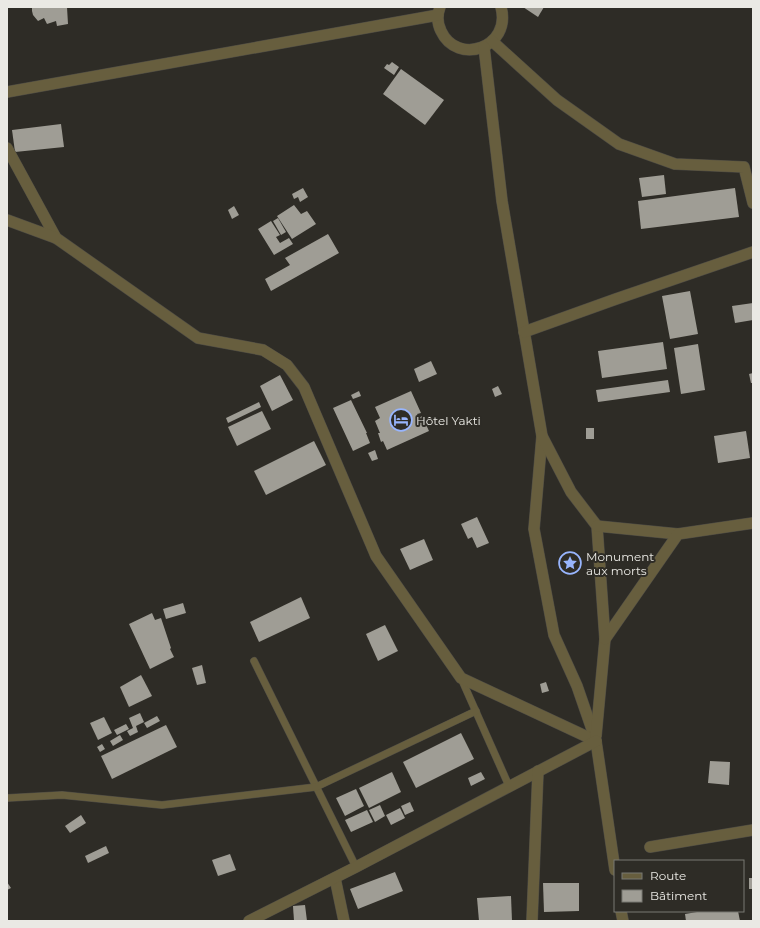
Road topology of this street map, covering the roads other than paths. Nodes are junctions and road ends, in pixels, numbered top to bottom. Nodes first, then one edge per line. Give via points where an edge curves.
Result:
1 (501, 7) edge
2 (439, 11) edge
3 (488, 44) junction
4 (7, 92) edge
5 (7, 148) edge
6 (753, 203) edge
7 (7, 220) edge
8 (56, 238) junction
9 (753, 252) edge
10 (524, 332) junction
11 (542, 436) junction
12 (753, 523) edge
13 (597, 526) junction
14 (678, 534) junction
15 (605, 639) junction
16 (254, 661) dead end
17 (461, 678) junction
18 (476, 711) junction
19 (596, 741) junction
20 (538, 771) junction
21 (509, 786) junction
22 (316, 787) junction
23 (7, 798) edge
24 (753, 830) edge
25 (650, 847) dead end
26 (614, 863) edge
27 (356, 867) junction
28 (335, 878) junction
29 (248, 921) edge
30 (344, 921) edge
31 (532, 921) edge

1 - 3 street via 502,28
2 - 3 street via 442,33 452,44 470,50
2 - 4 street
3 - 6 street via 558,100 619,144 675,164 744,167
3 - 10 street via 502,201
5 - 8 street
7 - 8 street
8 - 17 street via 198,338 264,350 286,365 304,387 376,556
9 - 10 street
10 - 11 street
11 - 13 street via 571,492
11 - 19 street via 534,528 554,635 577,686
12 - 14 street
13 - 14 street
13 - 15 street
14 - 15 street
15 - 19 street
16 - 22 lane
17 - 18 lane
17 - 19 street
18 - 21 lane
18 - 22 lane
19 - 20 street
19 - 26 street
20 - 21 street
20 - 31 street
21 - 27 street
22 - 23 lane via 162,806 62,795
22 - 27 lane
24 - 25 street
27 - 28 street
28 - 29 street
28 - 30 street

